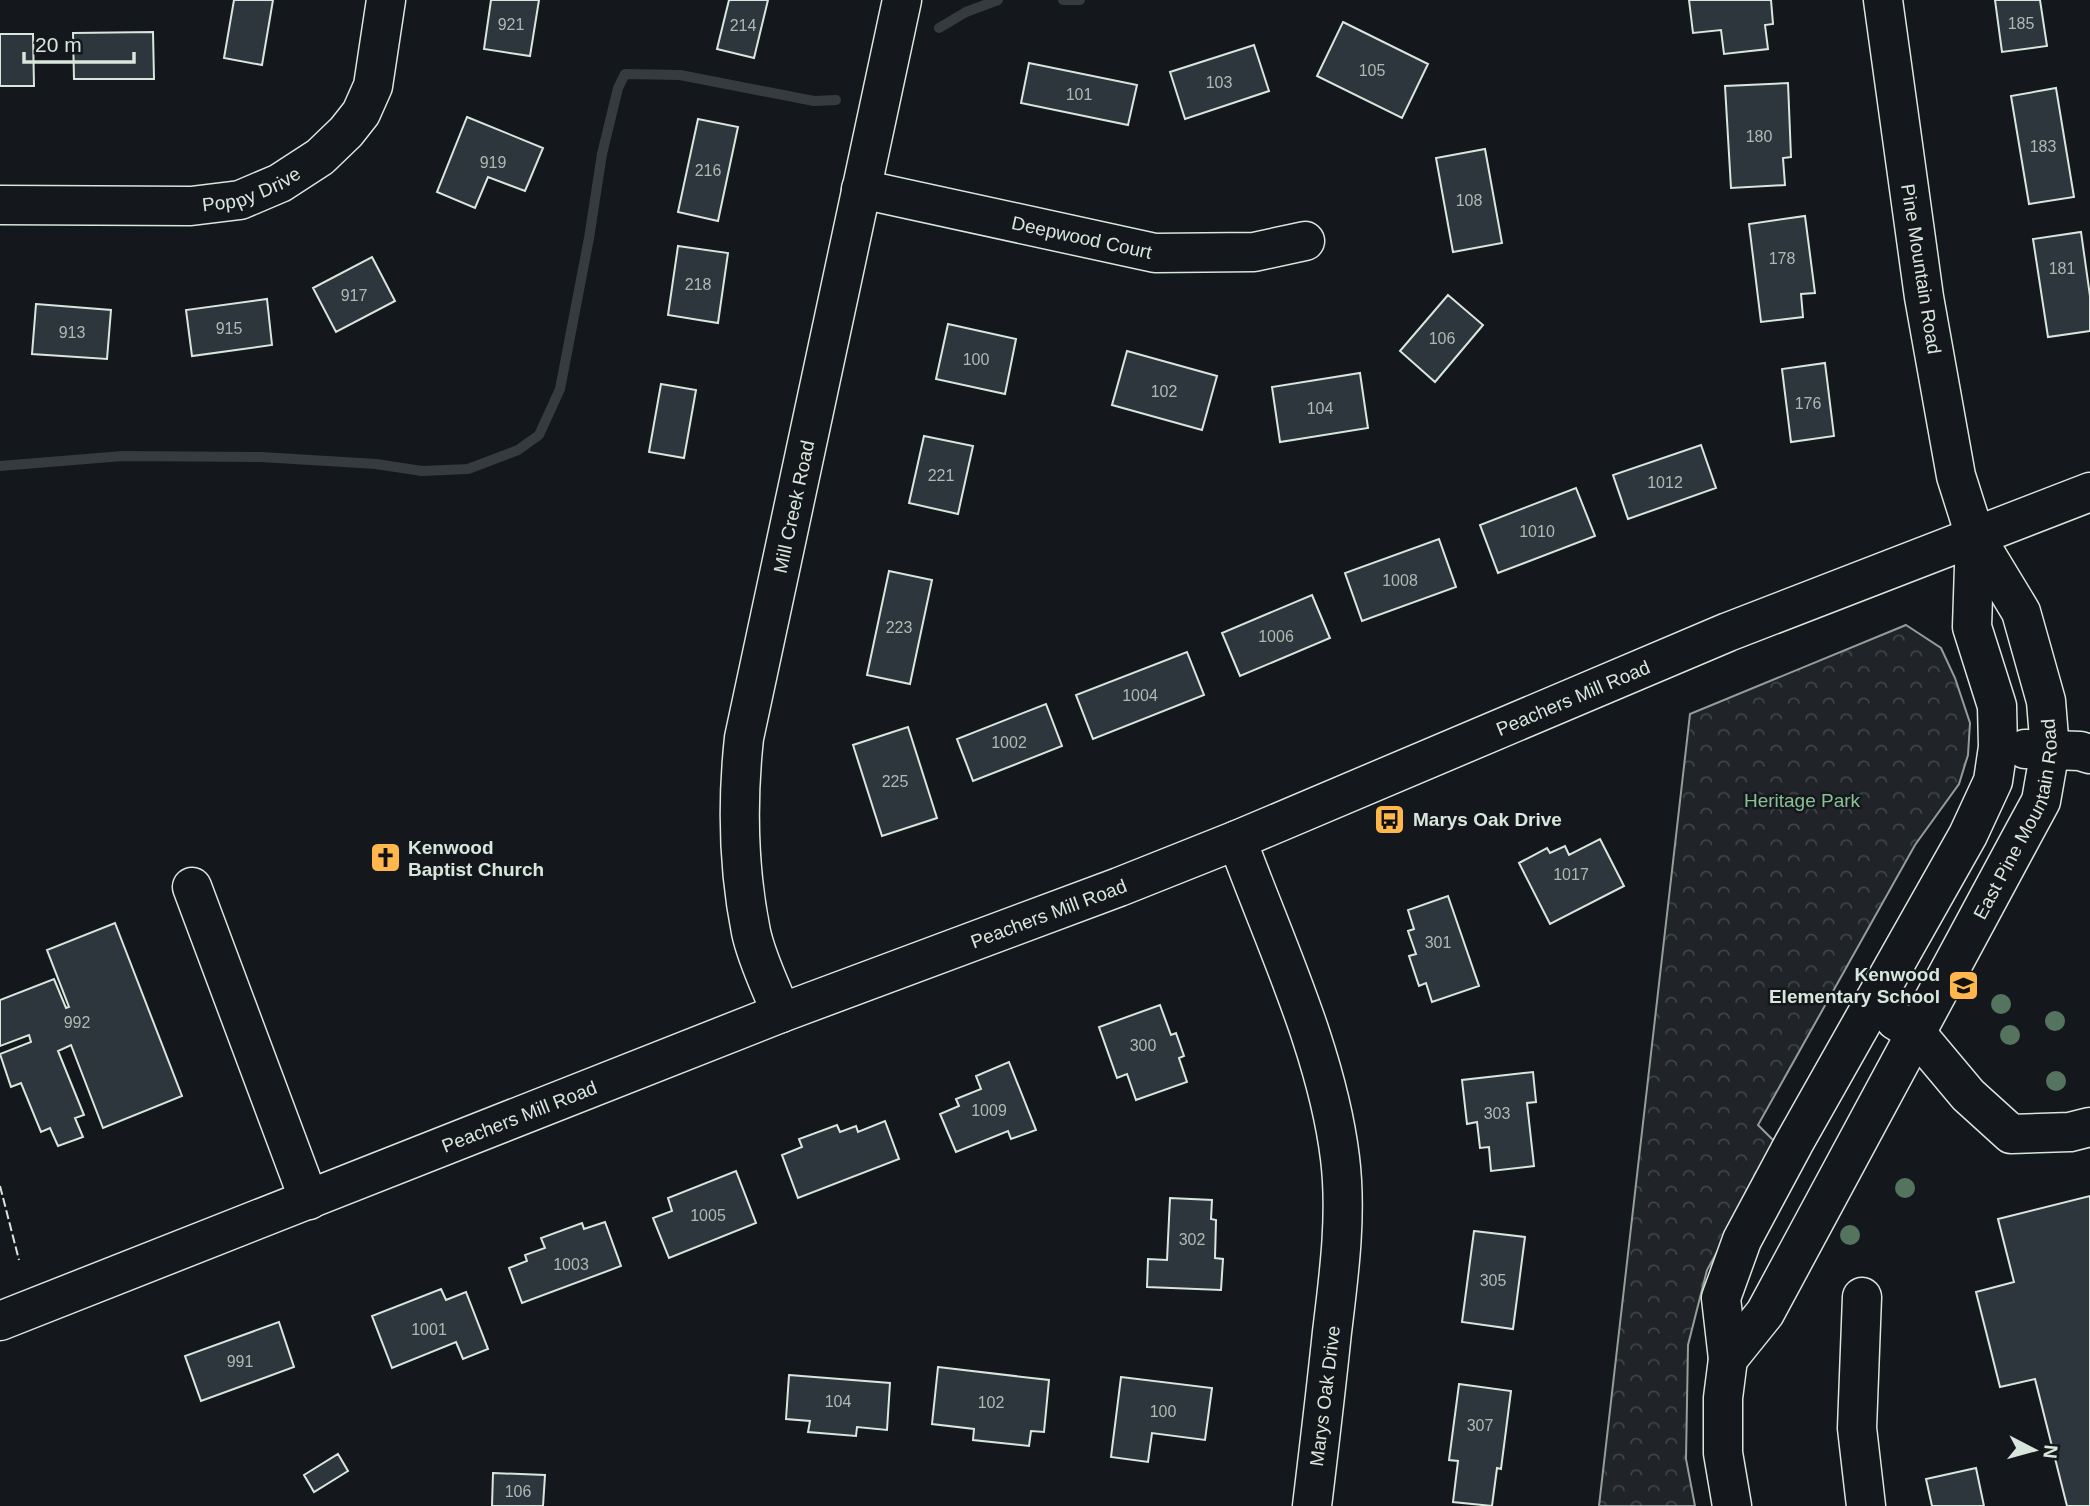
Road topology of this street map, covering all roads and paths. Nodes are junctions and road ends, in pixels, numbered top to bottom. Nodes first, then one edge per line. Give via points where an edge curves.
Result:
1 (386, 0) edge
2 (902, 0) edge
3 (1883, 0) edge
4 (861, 189) junction
5 (0, 205) edge
6 (1305, 241) dead end
7 (2090, 492) edge
8 (1975, 536) junction
9 (1998, 747) junction
10 (2050, 750) junction
11 (2090, 754) edge
12 (1237, 840) junction
13 (192, 887) dead end
14 (1872, 1004) junction
15 (781, 1013) junction
16 (1916, 1033) junction
17 (2090, 1127) edge
18 (309, 1200) junction
19 (1862, 1297) dead end
20 (0, 1321) edge
21 (1728, 1359) junction
22 (1312, 1506) edge
23 (1732, 1506) edge
24 (1866, 1506) edge

1 - 5 street, Poppy Drive via 373,86 361,113 320,157 280,183 240,200 191,206
2 - 4 street, Mill Creek Road
3 - 8 street, Pine Mountain Road via 1924,297 1956,476
4 - 6 street, Deepwood Court via 1155,253 1254,252
4 - 15 street, Mill Creek Road via 744,738 739,783 739,825 752,934
7 - 8 street, Peachers Mill Road
8 - 9 street, East Pine Mountain Road via 1972,627 1997,706
8 - 10 street, East Pine Mountain Road via 2021,612 2046,701
8 - 12 street, Peachers Mill Road via 1715,638
9 - 10 street
9 - 14 street, East Pine Mountain Road via 1993,781 1968,835
10 - 11 street
10 - 16 street, East Pine Mountain Road via 2040,801
12 - 15 street, Peachers Mill Road
12 - 22 street, Marys Oak Drive via 1312,1040 1340,1158 1340,1268
13 - 18 street
14 - 16 street
14 - 21 street, East Pine Mountain Road via 1742,1240 1721,1298
15 - 18 street, Peachers Mill Road
16 - 17 street via 1968,1095 2011,1134
16 - 21 street, East Pine Mountain Road via 1765,1312
18 - 20 street, Peachers Mill Road
19 - 24 street via 1857,1427
21 - 23 street, East Pine Mountain Road via 1723,1452

